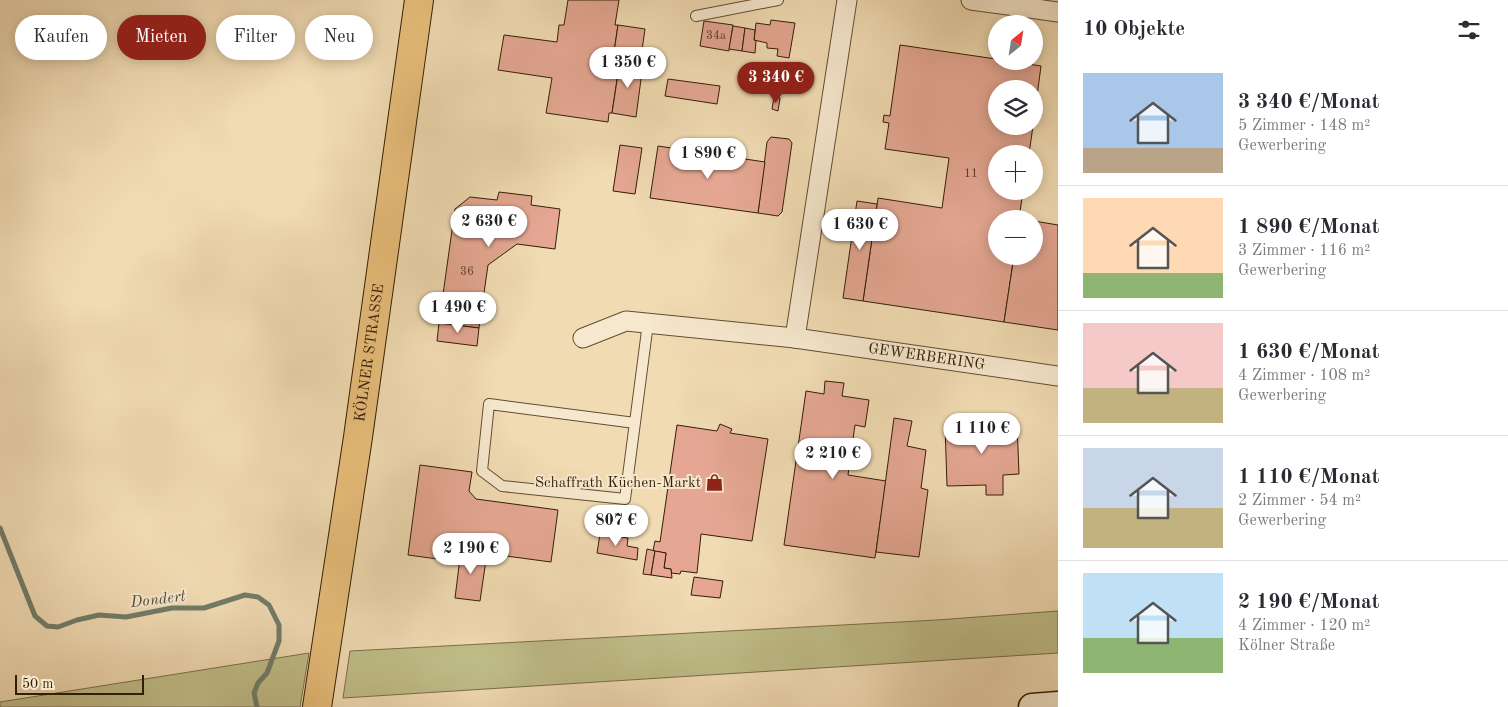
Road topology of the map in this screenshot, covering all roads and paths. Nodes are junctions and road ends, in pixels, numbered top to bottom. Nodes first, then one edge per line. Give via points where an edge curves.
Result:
1 (419, 0) edge
2 (778, 0) edge
3 (847, 0) edge
4 (971, 0) edge
5 (1058, 12) edge
6 (696, 16) dead end
7 (648, 323) junction
8 (583, 338) dead end
9 (795, 338) junction
10 (1058, 376) edge
11 (635, 423) junction
12 (1058, 705) edge
13 (317, 707) edge
14 (1032, 707) edge

1 - 13 main road, KÖLNER STRASSE
2 - 6 lane
3 - 9 street
4 - 5 street
7 - 8 street, GEWERBERING via 626,321
7 - 9 street, GEWERBERING
7 - 11 lane
9 - 10 street, GEWERBERING
11 - 11 lane via 626,499 502,486 482,470 489,404
12 - 14 main road

